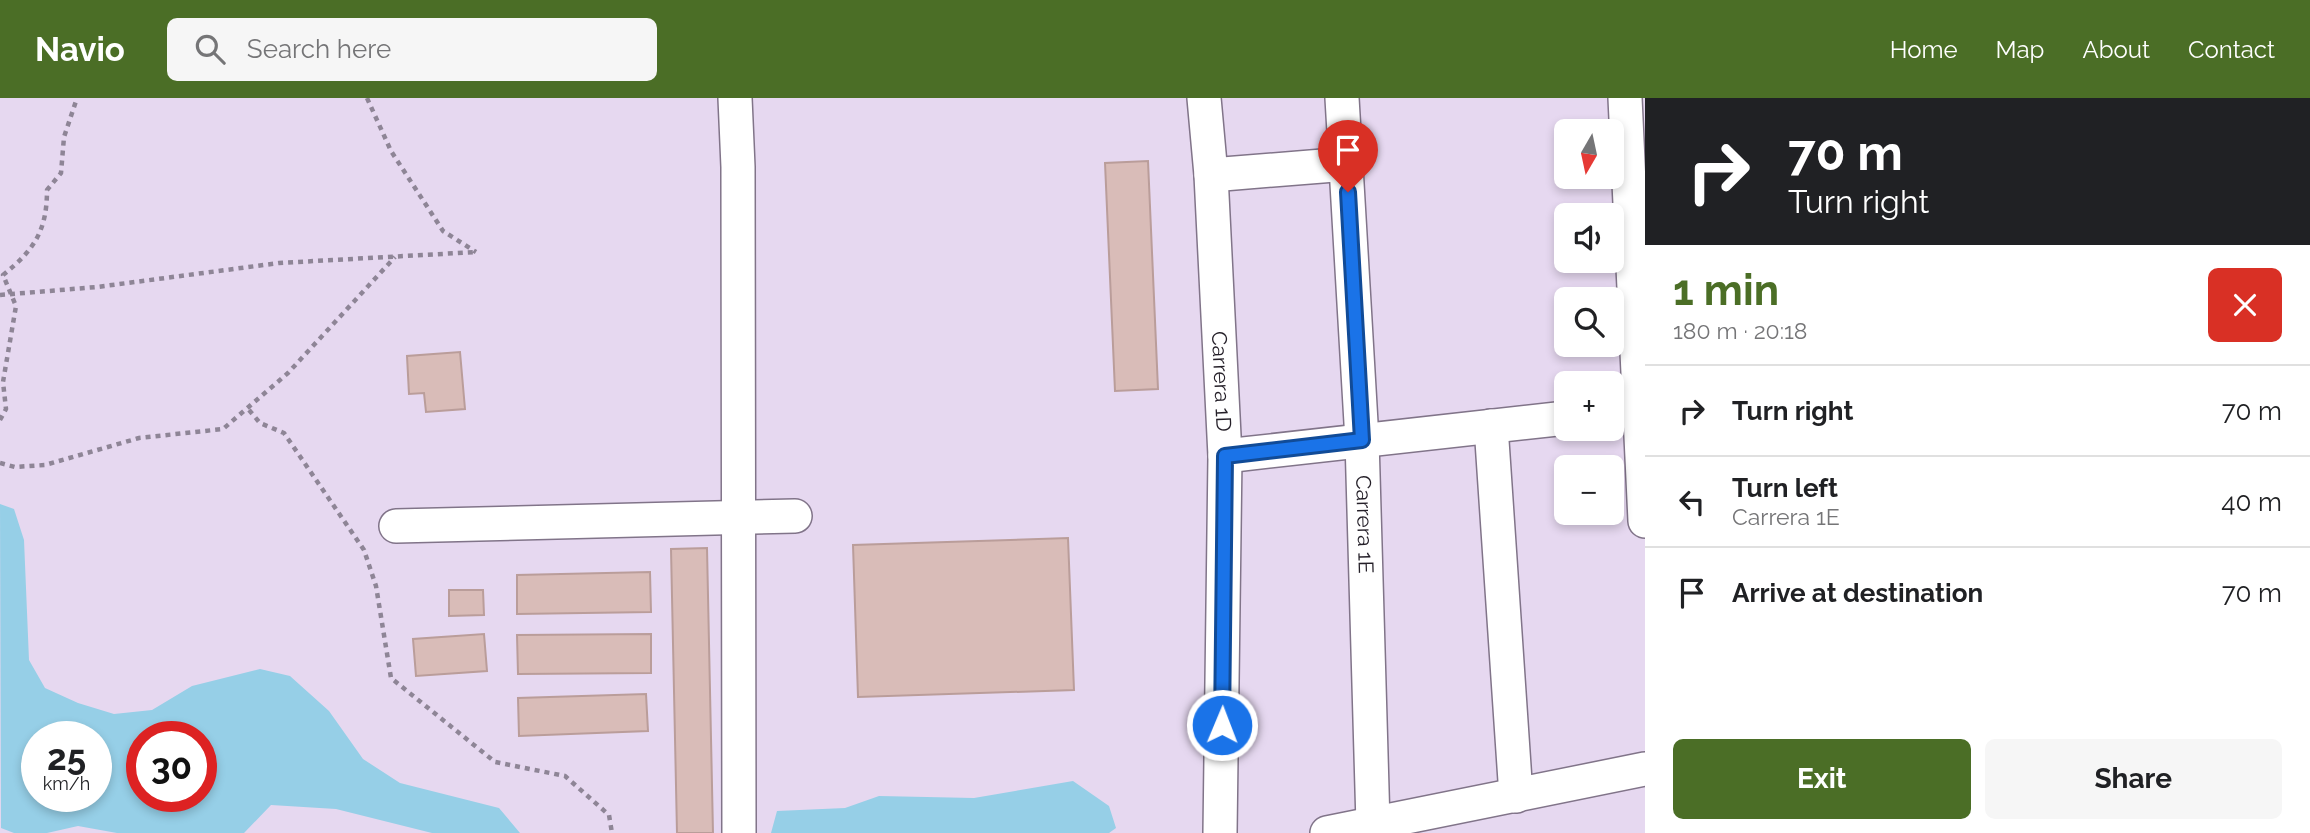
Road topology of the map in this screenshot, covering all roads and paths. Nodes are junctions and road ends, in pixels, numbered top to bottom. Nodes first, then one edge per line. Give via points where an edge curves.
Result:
1 (77, 98) edge
2 (366, 98) edge
3 (735, 98) edge
4 (1204, 98) edge
5 (1342, 98) edge
6 (1632, 111) edge
7 (1347, 164) junction
8 (1211, 175) junction
9 (396, 256) junction
10 (9, 294) junction
11 (0, 295) edge
12 (249, 410) junction
13 (1632, 410) edge
14 (1554, 419) edge
15 (0, 420) edge
16 (1491, 426) junction
17 (1362, 440) junction
18 (1225, 456) junction
19 (0, 463) edge
20 (794, 516) dead end
21 (738, 517) junction
22 (1645, 521) edge
23 (396, 526) dead end
24 (1645, 769) edge
25 (1516, 796) junction
26 (1373, 824) junction
27 (612, 833) edge
28 (739, 833) edge
29 (1220, 833) edge
30 (1327, 833) edge

1 - 10 path via 64,137 61,173 47,190 47,213 39,235 25,257 3,275
2 - 9 path via 391,151 443,231 477,252
3 - 21 street
4 - 8 street, Carrera 1D
5 - 7 street, Carrera 1E
6 - 13 street
7 - 8 street
7 - 17 street, Carrera 1E
8 - 18 street, Carrera 1D
9 - 10 path via 279,263
9 - 12 path via 336,324
10 - 11 path
10 - 15 path via 16,306 3,382 6,409
12 - 19 path via 223,429 139,438 45,465
12 - 27 path via 260,423 284,433 364,550 376,586 391,678 495,762 565,775 609,815
13 - 22 street
14 - 16 street
16 - 17 street
16 - 25 street
17 - 18 street
17 - 26 street, Carrera 1E
18 - 29 street, Carrera 1D
20 - 21 street
21 - 23 street
21 - 28 street
24 - 25 street
25 - 26 street
26 - 30 street

